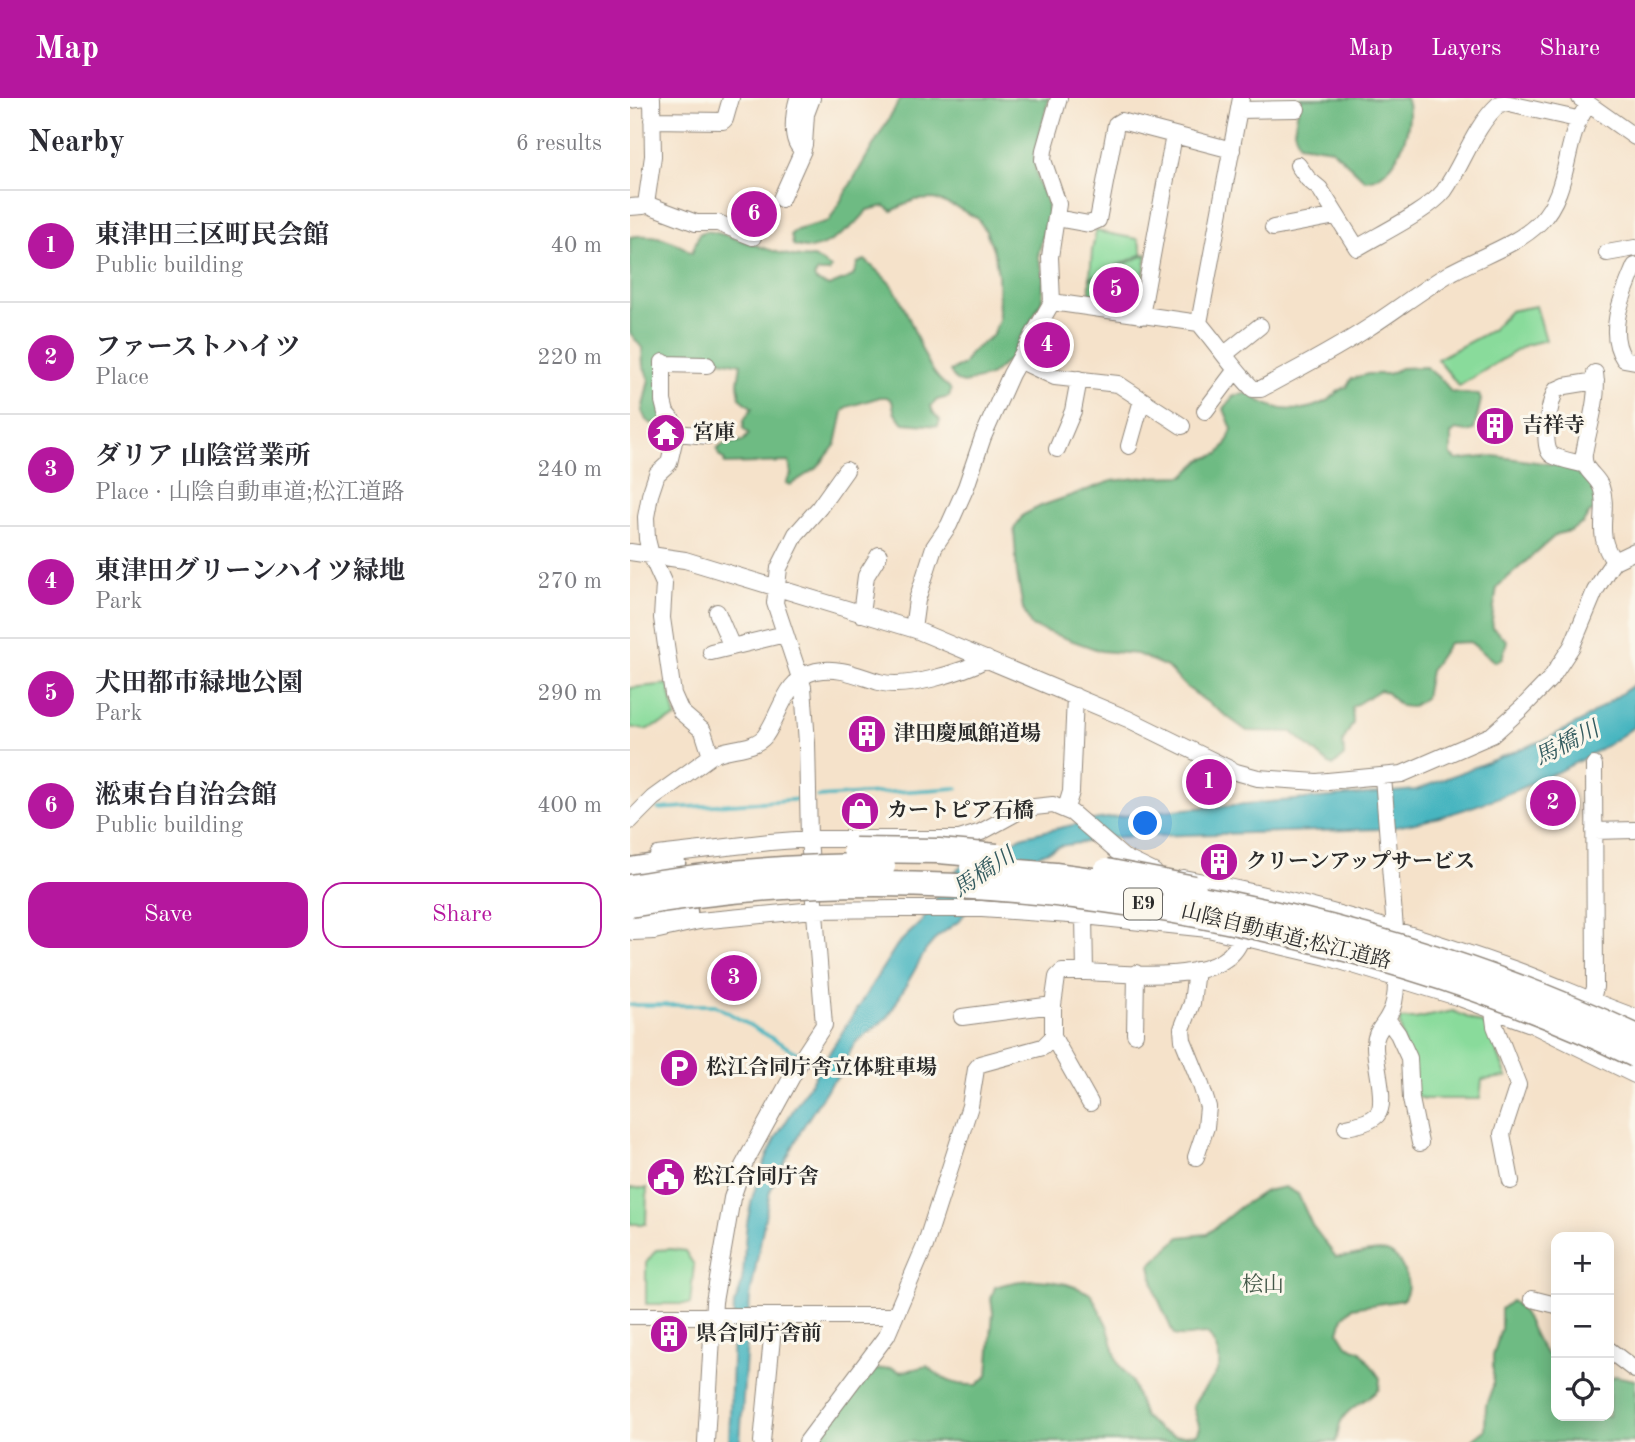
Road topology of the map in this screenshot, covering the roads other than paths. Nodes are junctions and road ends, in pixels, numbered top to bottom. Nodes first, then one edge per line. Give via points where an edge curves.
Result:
1 (645, 98) edge
2 (652, 98) edge
3 (731, 98) edge
4 (798, 98) edge
5 (812, 98) edge
6 (1059, 98) edge
7 (630, 100) edge
8 (1584, 101) edge
9 (1240, 104) edge
10 (1297, 109) dead end
11 (1577, 119) junction
12 (652, 120) junction
13 (1174, 135) junction
14 (1635, 137) edge
15 (803, 150) junction
16 (1232, 150) junction
17 (1298, 165) dead end
18 (781, 199) dead end
19 (638, 206) edge
20 (1336, 216) junction
21 (1056, 218) junction
22 (1273, 228) dead end
23 (753, 237) dead end
24 (1635, 248) edge
25 (1607, 253) dead end
26 (1635, 266) edge
27 (1052, 302) junction
28 (1141, 316) junction
29 (1199, 323) junction
30 (1260, 326) dead end
31 (1225, 354) junction
32 (1019, 360) junction
33 (1635, 361) edge
34 (707, 365) dead end
35 (1235, 371) junction
36 (1079, 379) junction
37 (1142, 400) junction
38 (1205, 411) dead end
39 (1182, 426) dead end
40 (676, 433) junction
41 (708, 436) dead end
42 (1129, 446) dead end
43 (1057, 449) dead end
44 (1585, 465) junction
45 (846, 470) dead end
46 (1635, 551) edge
47 (630, 552) edge
48 (651, 555) junction
49 (879, 555) dead end
50 (1614, 561) junction
51 (776, 588) junction
52 (717, 612) dead end
53 (861, 614) junction
54 (913, 629) junction
55 (785, 634) junction
56 (732, 647) junction
57 (710, 652) dead end
58 (987, 659) junction
59 (799, 674) junction
60 (1075, 696) junction
61 (710, 752) junction
62 (1594, 765) dead end
63 (1383, 781) junction
64 (1069, 811) junction
65 (630, 821) edge
66 (1635, 830) edge
67 (1594, 831) junction
68 (809, 839) junction
69 (630, 860) edge
70 (630, 870) edge
71 (630, 887) edge
72 (1244, 889) junction
73 (630, 905) edge
74 (814, 910) junction
75 (1084, 916) junction
76 (1206, 916) junction
77 (1312, 922) junction
78 (630, 923) edge
79 (1395, 929) junction
80 (630, 930) edge
81 (1242, 937) junction
82 (1196, 970) junction
83 (1085, 972) junction
84 (1136, 973) junction
85 (1396, 983) dead end
86 (1592, 1000) junction
87 (1053, 1005) junction
88 (1493, 1011) junction
89 (962, 1017) dead end
90 (1387, 1018) junction
91 (1633, 1019) edge
92 (1135, 1034) dead end
93 (1053, 1037) junction
94 (1635, 1055) edge
95 (1601, 1057) junction
96 (1635, 1075) edge
97 (1090, 1103) dead end
98 (1346, 1127) dead end
99 (1420, 1143) dead end
100 (1196, 1157) dead end
101 (1511, 1181) dead end
102 (1532, 1299) dead end
103 (1551, 1304) edge
104 (630, 1316) edge
105 (717, 1316) junction
106 (895, 1316) junction
107 (771, 1317) junction
108 (1614, 1354) edge
109 (1635, 1370) edge
110 (706, 1442) edge
111 (762, 1442) edge
112 (807, 1442) edge

1 - 7 street
2 - 12 street
3 - 12 street via 723,121
4 - 15 street via 796,141
5 - 15 street
6 - 21 street via 1043,160 1058,204
8 - 11 street
8 - 14 street
9 - 10 street
9 - 16 street
11 - 20 street via 1501,103 1466,149 1441,194 1426,206 1357,248
11 - 35 street via 1555,199 1541,221 1524,234 1261,389 1253,389
12 - 19 street via 653,156
13 - 16 street
13 - 21 street via 1122,121 1115,124 1098,220 1089,224
13 - 28 street
15 - 18 street
16 - 29 street
17 - 20 street
19 - 23 street via 696,223 718,223
20 - 22 street
21 - 27 street via 1050,257
24 - 25 street
26 - 33 street via 1619,309 1617,332 1621,356
27 - 28 street
27 - 32 street
28 - 29 street
29 - 31 street
30 - 31 street
31 - 35 street
32 - 36 street via 1055,377
32 - 54 street via 983,438 967,487 934,547
34 - 40 street via 663,363 663,401
35 - 38 street
36 - 37 street via 1118,384
36 - 43 street via 1073,411
37 - 39 street
37 - 42 street
40 - 41 street
40 - 48 street via 669,463 657,474 648,506
44 - 44 street via 1584,457 1596,377 1556,390 1548,427 1546,444 1552,455
44 - 50 street via 1601,488 1602,531
45 - 51 street via 796,534 779,568
46 - 50 street
47 - 48 street
48 - 51 street via 685,560
48 - 61 street via 664,584 662,618 673,694 681,712 703,731
49 - 53 street via 866,576
50 - 63 street via 1551,678 1505,725 1484,739
51 - 53 street
51 - 55 street via 775,603
52 - 56 street
53 - 54 street
54 - 58 street
55 - 56 street
55 - 59 street
56 - 57 street
58 - 59 street via 909,684 879,682 834,670
58 - 60 street
59 - 61 street via 764,736 750,746
59 - 68 street via 807,743
60 - 63 street via 1247,776
60 - 64 street
61 - 65 street
62 - 67 street
63 - 79 street
64 - 68 street via 1044,804 1025,808 959,839
64 - 72 street via 1124,857 1155,872
66 - 67 street
67 - 86 street
68 - 69 street
68 - 74 street
70 - 77 highway, bridge via 775,852 885,849 975,854 1190,887
71 - 77 highway, 山陰自動車道;松江道路 / E9, bridge via 776,868 970,868 1132,885
72 - 79 street
72 - 81 street
73 - 76 highway, 山陰自動車道;松江道路 / E9, bridge via 752,887 895,882 1050,892
74 - 75 street via 975,909
74 - 80 street via 699,921 654,931
74 - 105 street via 824,1025 743,1166 727,1217
75 - 81 street via 1209,929
75 - 83 street
76 - 78 highway, bridge via 1037,901 918,898 776,901
76 - 94 highway, 山陰自動車道;松江道路 / E9, bridge via 1407,967 1537,1013
77 - 91 highway, 山陰自動車道;松江道路 / E9, bridge via 1540,995
79 - 86 street
81 - 82 street via 1233,954 1220,964
81 - 88 street via 1327,957
82 - 84 street
82 - 100 street via 1192,1003 1182,1029 1208,1107
83 - 84 street
83 - 87 street via 1062,972 1057,977
84 - 92 street
85 - 90 street
86 - 91 street
87 - 89 street
87 - 93 street
88 - 95 street
88 - 101 street via 1518,1085 1502,1134
90 - 98 street via 1375,1044 1380,1110 1366,1122
90 - 99 street via 1409,1058 1410,1099
91 - 95 street
93 - 97 street
93 - 106 street via 1043,1047 980,1064 976,1069 970,1106 925,1246
95 - 96 street
102 - 103 street
104 - 105 street
105 - 107 street
105 - 110 street
106 - 107 street
106 - 112 street via 887,1335
107 - 111 street
108 - 109 street

